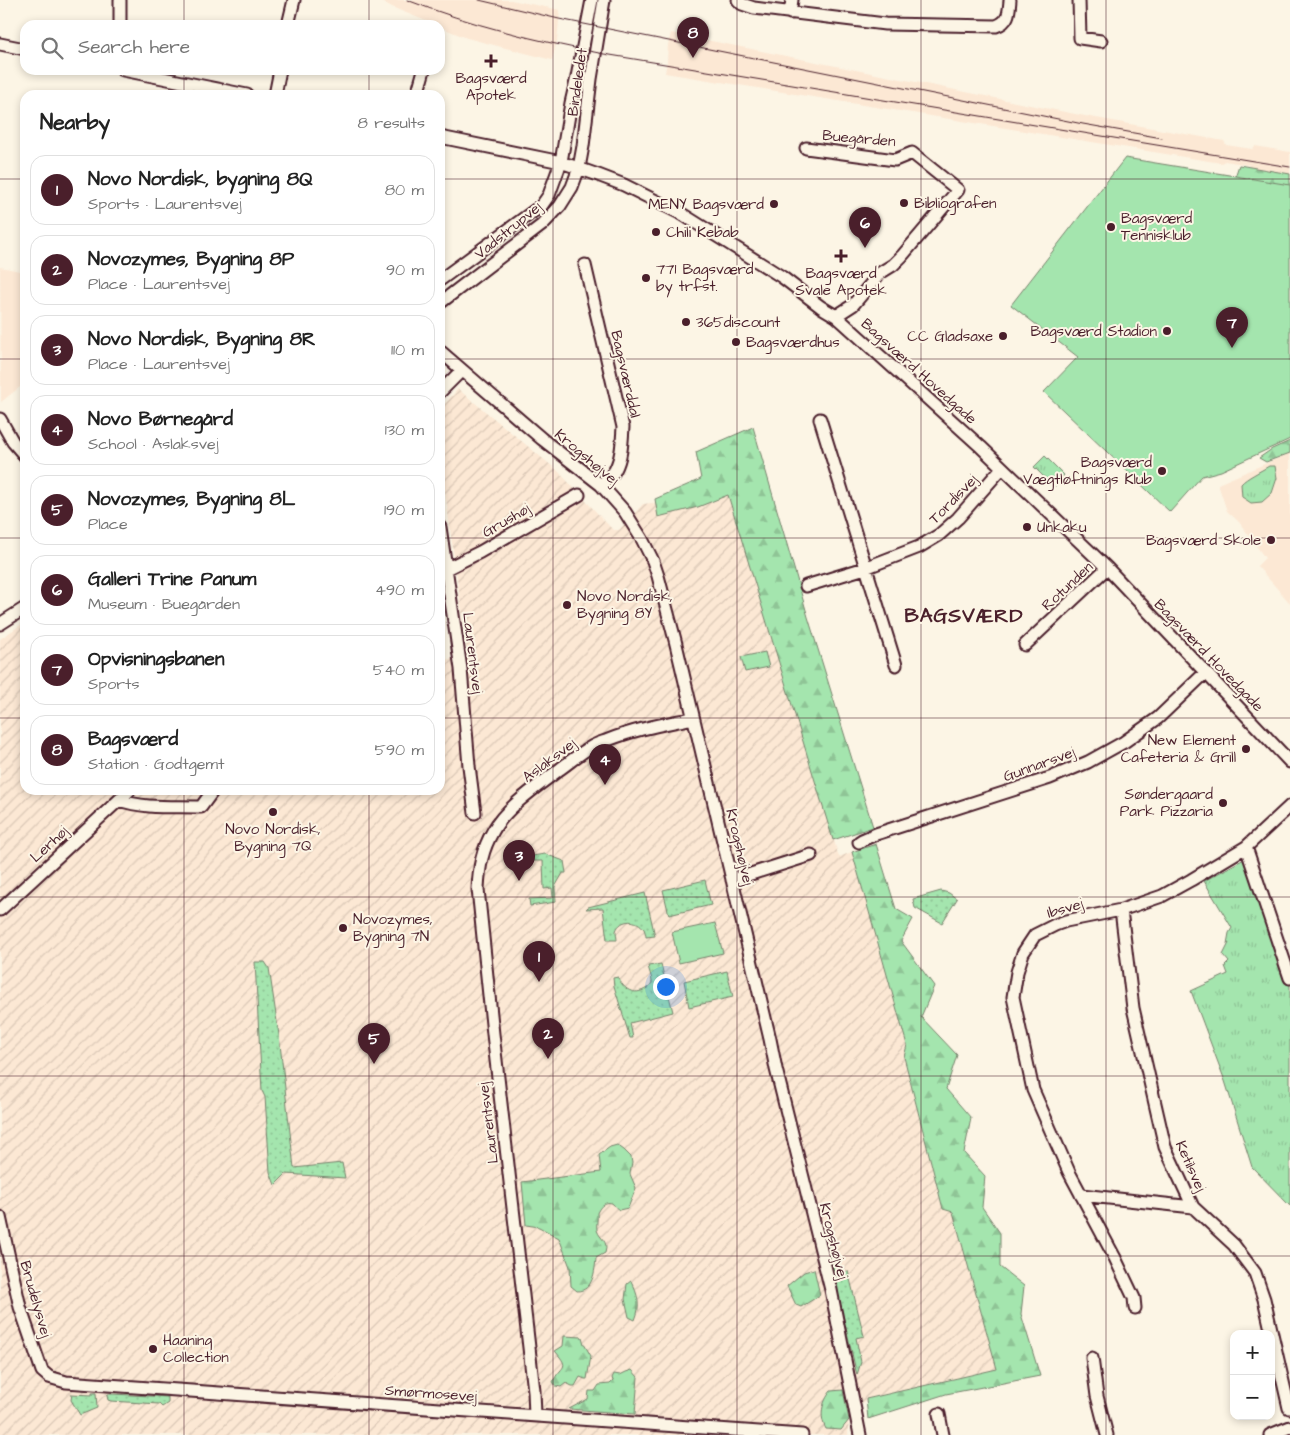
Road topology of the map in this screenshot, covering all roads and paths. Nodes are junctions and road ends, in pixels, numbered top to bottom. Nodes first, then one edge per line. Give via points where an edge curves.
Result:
1 (120, 0) edge
2 (294, 0) edge
3 (592, 0) edge
4 (604, 0) edge
5 (738, 0) edge
6 (792, 0) edge
7 (1010, 0) edge
8 (1079, 0) edge
9 (790, 13) junction
10 (120, 20) edge
11 (289, 20) edge
12 (1100, 41) dead end
13 (0, 44) edge
14 (20, 48) edge
15 (146, 75) edge
16 (279, 75) edge
17 (423, 75) edge
18 (213, 90) edge
19 (276, 90) edge
20 (418, 90) edge
21 (445, 138) edge
22 (806, 148) dead end
23 (560, 162) junction
24 (579, 168) junction
25 (586, 265) dead end
26 (445, 276) edge
27 (445, 299) edge
28 (836, 316) junction
29 (445, 356) edge
30 (461, 371) junction
31 (445, 387) edge
32 (0, 419) edge
33 (820, 419) dead end
34 (20, 450) edge
35 (1002, 468) junction
36 (601, 485) junction
37 (579, 495) dead end
38 (445, 562) edge
39 (865, 568) junction
40 (1107, 568) junction
41 (446, 569) junction
42 (806, 586) dead end
43 (20, 611) edge
44 (0, 624) edge
45 (1025, 645) dead end
46 (896, 665) dead end
47 (1206, 672) junction
48 (693, 718) junction
49 (1290, 762) edge
50 (124, 795) edge
51 (210, 795) edge
52 (119, 800) junction
53 (1290, 806) edge
54 (474, 813) dead end
55 (493, 829) joint
56 (858, 842) dead end
57 (1246, 847) junction
58 (810, 855) dead end
59 (732, 880) junction
60 (0, 910) edge
61 (1121, 910) junction
62 (1290, 978) edge
63 (1081, 1195) junction
64 (1193, 1207) junction
65 (0, 1217) edge
66 (1135, 1308) dead end
67 (1092, 1358) dead end
68 (57, 1380) joint
69 (1289, 1408) edge
70 (940, 1414) dead end
71 (535, 1415) junction
72 (1290, 1428) edge
73 (802, 1435) edge
74 (860, 1435) edge
75 (943, 1435) edge
76 (1107, 1435) edge
77 (1270, 1435) edge

1 - 10 street
2 - 11 street
3 - 23 street, Bindeledet
4 - 24 street, Bindeledet
5 - 9 street via 754,8
6 - 9 street
7 - 9 street via 1006,20 996,26 885,24
8 - 12 street via 1080,38
13 - 14 street
15 - 18 street
16 - 19 street
17 - 20 street
21 - 23 street, Bagsværd Hovedgade
22 - 28 street, Buegården via 895,160 912,153 958,190 902,256 880,274 853,305
23 - 24 street, Bagsværd Hovedgade
23 - 26 street, Vadstrupvej via 549,195 542,205
24 - 27 street, Vadstrupvej via 572,187 551,216
24 - 28 street, Bagsværd Hovedgade via 624,185 682,214 782,277
25 - 36 street, Bagsværddal via 623,427 619,459 614,471
28 - 35 street, Bagsværd Hovedgade
29 - 30 street, Krogshøjvej
30 - 31 street
30 - 36 street, Krogshøjvej
32 - 34 street
33 - 39 street
35 - 39 street, Tordisvej via 939,535 920,547
35 - 40 street, Bagsværd Hovedgade
36 - 48 street, Krogshøjvej via 626,512 652,561
37 - 41 street, Grushøj
38 - 41 street, Laurentsvej
39 - 42 street, Tordisvej
39 - 46 street
40 - 45 street, Rotunden
40 - 47 street, Bagsværd Hovedgade
41 - 54 street, Laurentsvej via 461,669
43 - 44 street
47 - 49 street, Bagsværd Hovedgade
47 - 56 street, Gunnarsvej via 1158,718 1088,762 1050,778
48 - 55 street, Aslaksvej via 634,731 591,747 516,804
48 - 59 street, Krogshøjvej
50 - 52 street, Lerhøj
51 - 52 street via 201,807 143,806
52 - 60 street, Lerhøj
53 - 57 street, Ibsvej
55 - 71 street, Laurentsvej via 478,869 478,889
57 - 61 street, Ibsvej via 1162,896
57 - 62 street
58 - 59 street
59 - 74 street, Krogshøjvej via 831,1290
61 - 63 street, Ibsvej via 1066,921 1036,934 1023,953 1013,997 1034,1090
61 - 64 street, Ketilsvej via 1133,1008 1165,1147
63 - 64 street
63 - 66 street, Ibsvej via 1115,1258 1134,1298
64 - 69 street, Ketilsvej via 1234,1245 1255,1274
65 - 68 street, Brudelysvej via 30,1337 42,1371
67 - 76 street
68 - 71 street, Smørmosevej
70 - 75 street
71 - 73 street, Smørmosevej
72 - 77 street

